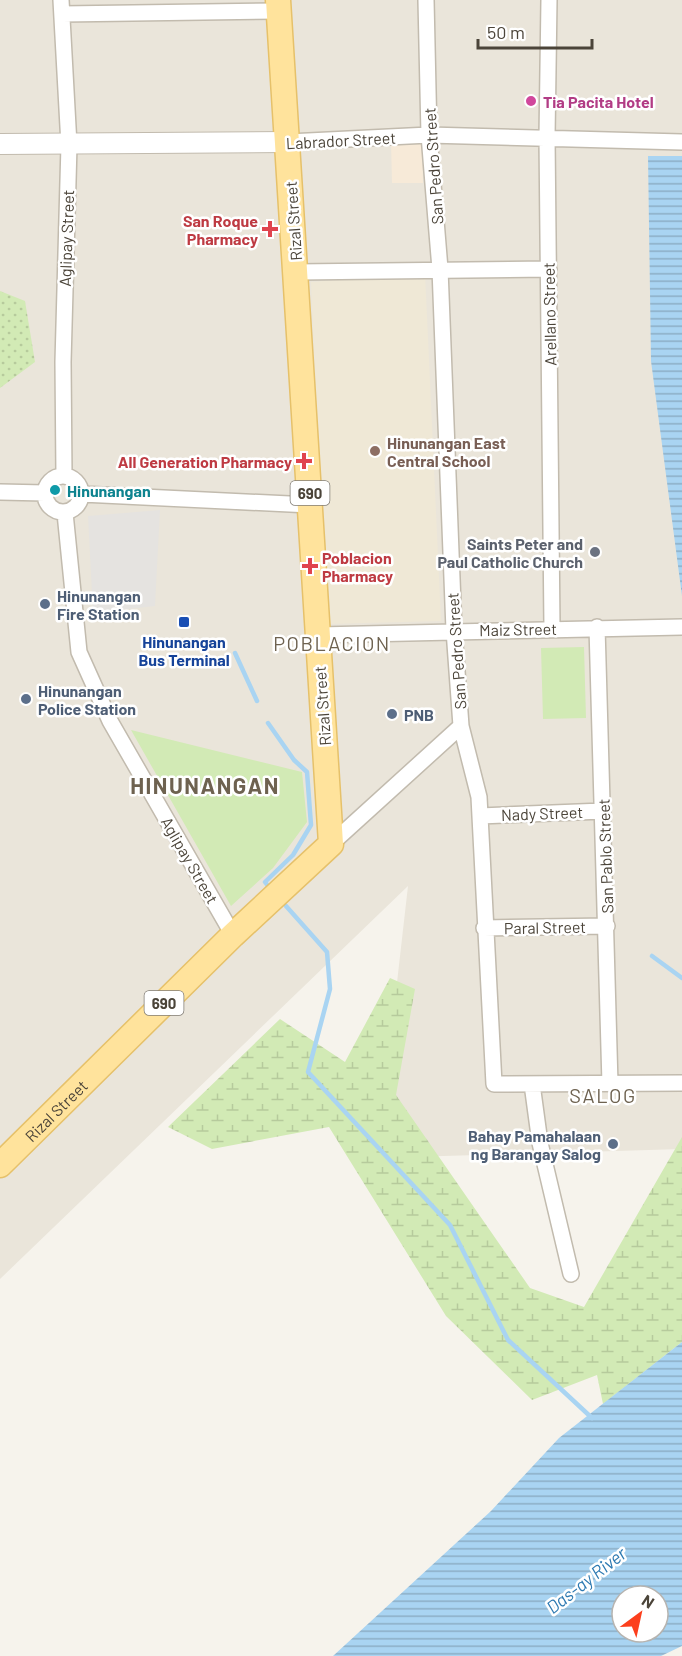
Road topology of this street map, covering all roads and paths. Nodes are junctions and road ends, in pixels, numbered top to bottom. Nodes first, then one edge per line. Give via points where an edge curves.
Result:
1 (426, 0) edge
2 (549, 0) edge
3 (278, 6) edge
4 (61, 7) edge
5 (429, 135) junction
6 (547, 137) junction
7 (288, 142) junction
8 (682, 142) edge
9 (0, 144) edge
10 (69, 145) junction
11 (440, 269) junction
12 (549, 269) junction
13 (297, 272) junction
14 (64, 476) junction
15 (0, 492) edge
16 (45, 493) junction
17 (82, 494) junction
18 (310, 505) junction
19 (65, 513) junction
20 (597, 627) junction
21 (682, 627) edge
22 (552, 628) junction
23 (454, 630) junction
24 (318, 635) junction
25 (461, 726) junction
26 (603, 811) junction
27 (480, 816) junction
28 (331, 844) junction
29 (607, 926) junction
30 (484, 928) junction
31 (234, 935) junction
32 (682, 1083) edge
33 (532, 1084) junction
34 (610, 1084) junction
35 (0, 1165) edge
36 (571, 1274) dead end

1 - 5 street, San Pedro Street
2 - 6 street, Arellano Street
3 - 4 street
3 - 7 main road, Rizal Street / 690
4 - 10 street, Aglipay Street
5 - 6 street, Labrador Street
5 - 7 street, Labrador Street
5 - 11 street, San Pedro Street
6 - 8 street, Labrador Street
6 - 12 street, Arellano Street
7 - 10 street, Labrador Street
7 - 13 main road, Rizal Street / 690
9 - 10 street, Labrador Street
10 - 14 street, Aglipay Street
11 - 12 street
11 - 13 street
11 - 23 street, San Pedro Street
12 - 22 street, Arellano Street
13 - 18 main road, Rizal Street / 690
14 - 16 street via 53,478
14 - 17 street via 78,484
15 - 16 street
16 - 19 street via 48,505
17 - 18 street
17 - 19 street via 75,509
18 - 24 main road, Rizal Street / 690
19 - 31 street, Aglipay Street via 79,652 110,721
20 - 21 street, Maiz Street
20 - 22 street, Maiz Street
20 - 26 street, San Pablo Street
22 - 23 street, Maiz Street
23 - 24 street, Maiz Street
23 - 25 street, San Pedro Street
24 - 28 main road, Rizal Street / 690
25 - 27 street, San Pedro Street via 479,796
25 - 28 street
26 - 27 street, Nady Street
26 - 29 street, San Pablo Street
27 - 30 street, San Pedro Street
28 - 31 main road, Rizal Street / 690
29 - 30 street, Paral Street
29 - 34 street, San Pablo Street
30 - 33 street, San Pedro Street via 494,1084
31 - 35 main road, Rizal Street / 690
32 - 34 street
33 - 34 street
33 - 36 street via 540,1143

